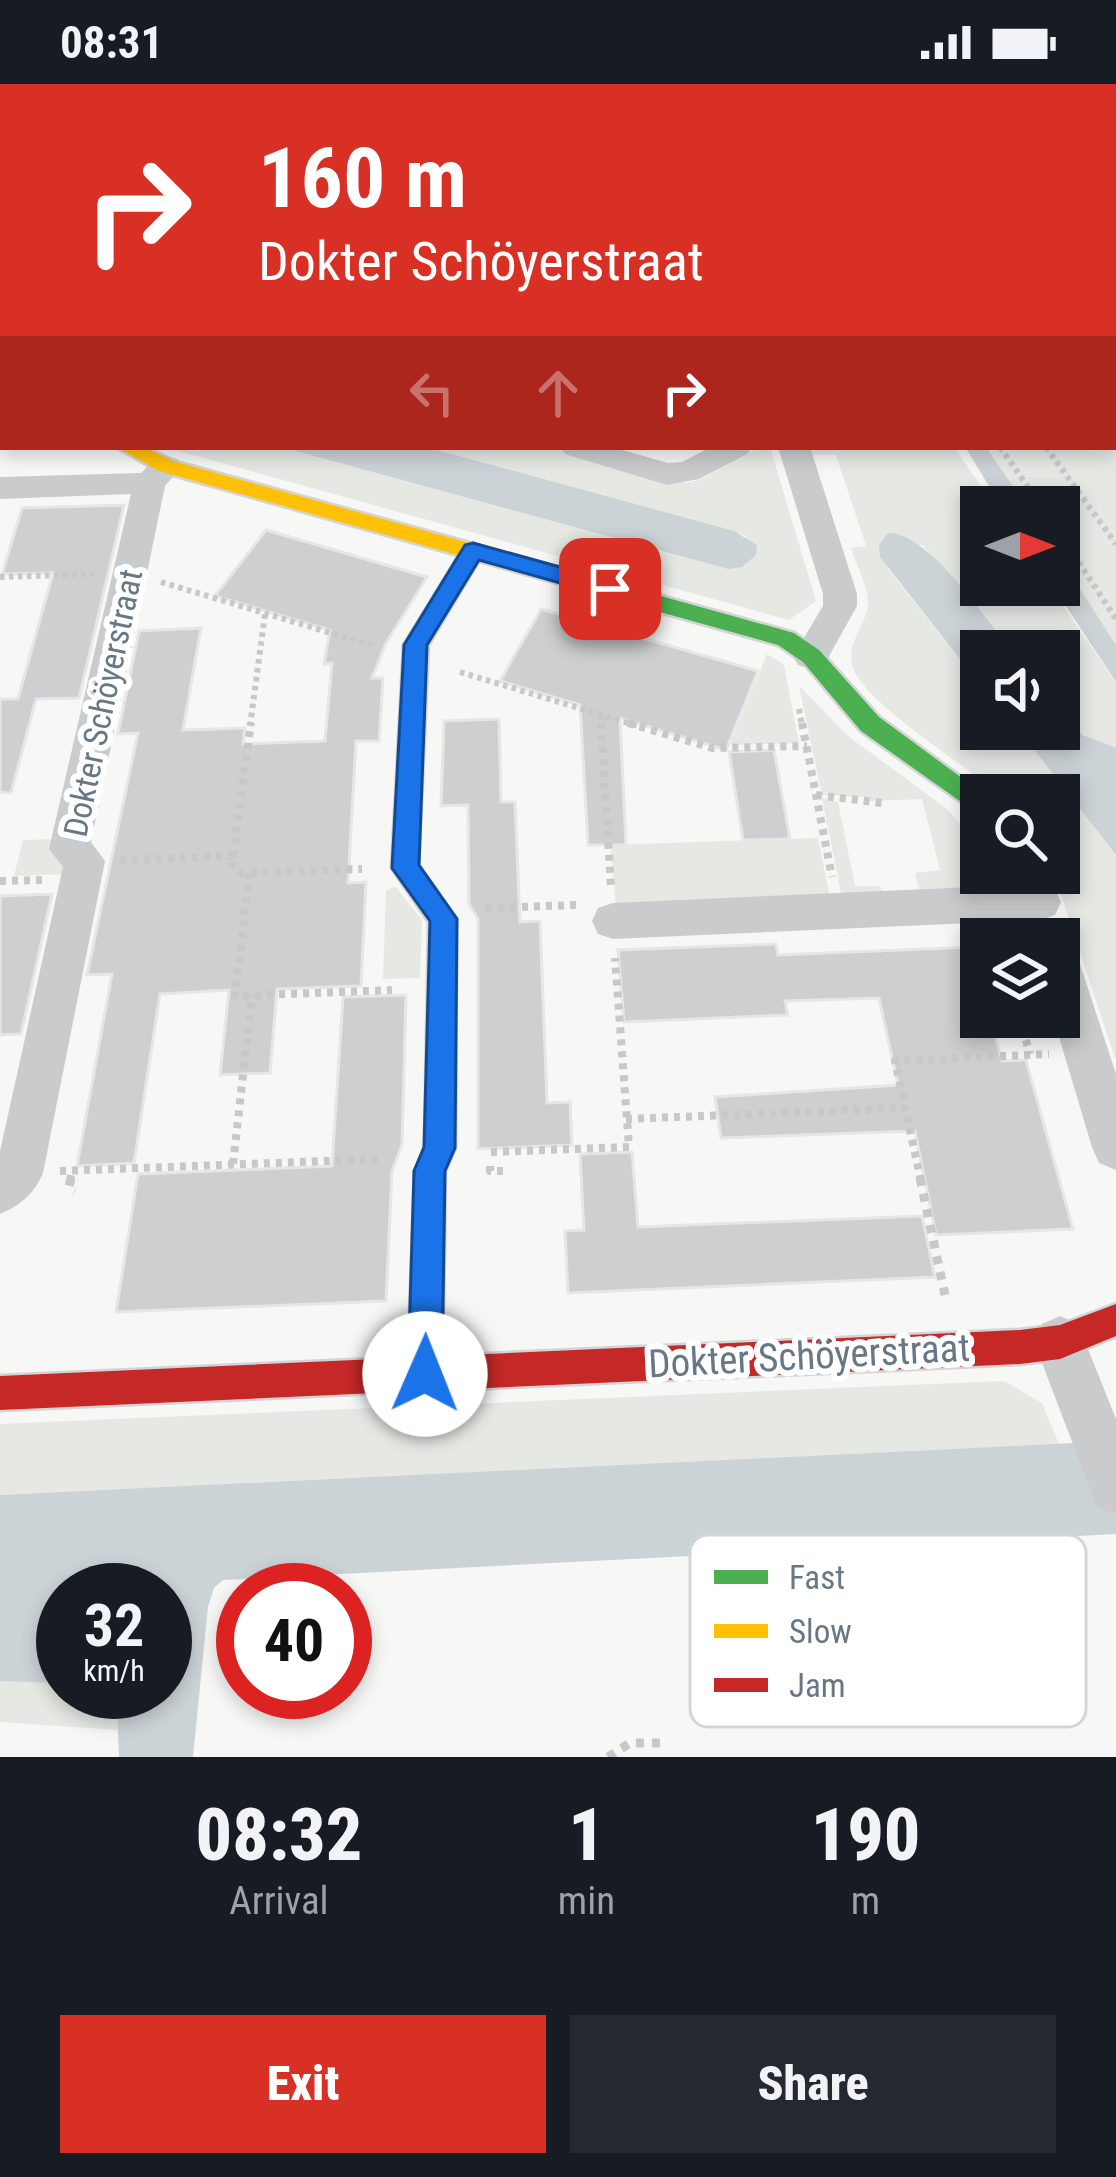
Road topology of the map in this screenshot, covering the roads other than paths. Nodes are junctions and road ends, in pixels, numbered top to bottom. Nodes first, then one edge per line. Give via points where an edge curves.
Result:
1 (130, 450) edge
2 (586, 450) edge
3 (730, 450) edge
4 (795, 450) edge
5 (158, 475) junction
6 (0, 488) edge
7 (473, 550) junction
8 (811, 656) junction
9 (960, 790) edge
10 (1040, 904) edge
11 (612, 913) road end
12 (1080, 1032) edge
13 (1116, 1147) edge
14 (9, 1181) edge
15 (1116, 1319) edge
16 (1060, 1342) junction
17 (425, 1374) junction
18 (0, 1394) edge
19 (1116, 1488) edge

1 - 5 street
2 - 3 street via 667,474
4 - 8 street via 840,594
5 - 6 street
5 - 7 street
5 - 14 street, Dokter Schöyerstraat via 69,849 85,861
7 - 8 street via 786,639
7 - 17 street via 416,645 405,868 443,919
8 - 9 street via 870,724
10 - 11 street
12 - 13 street
15 - 16 street, Dokter Schöyerstraat
16 - 17 street, Dokter Schöyerstraat
16 - 19 street
17 - 18 street, Dokter Schöyerstraat

